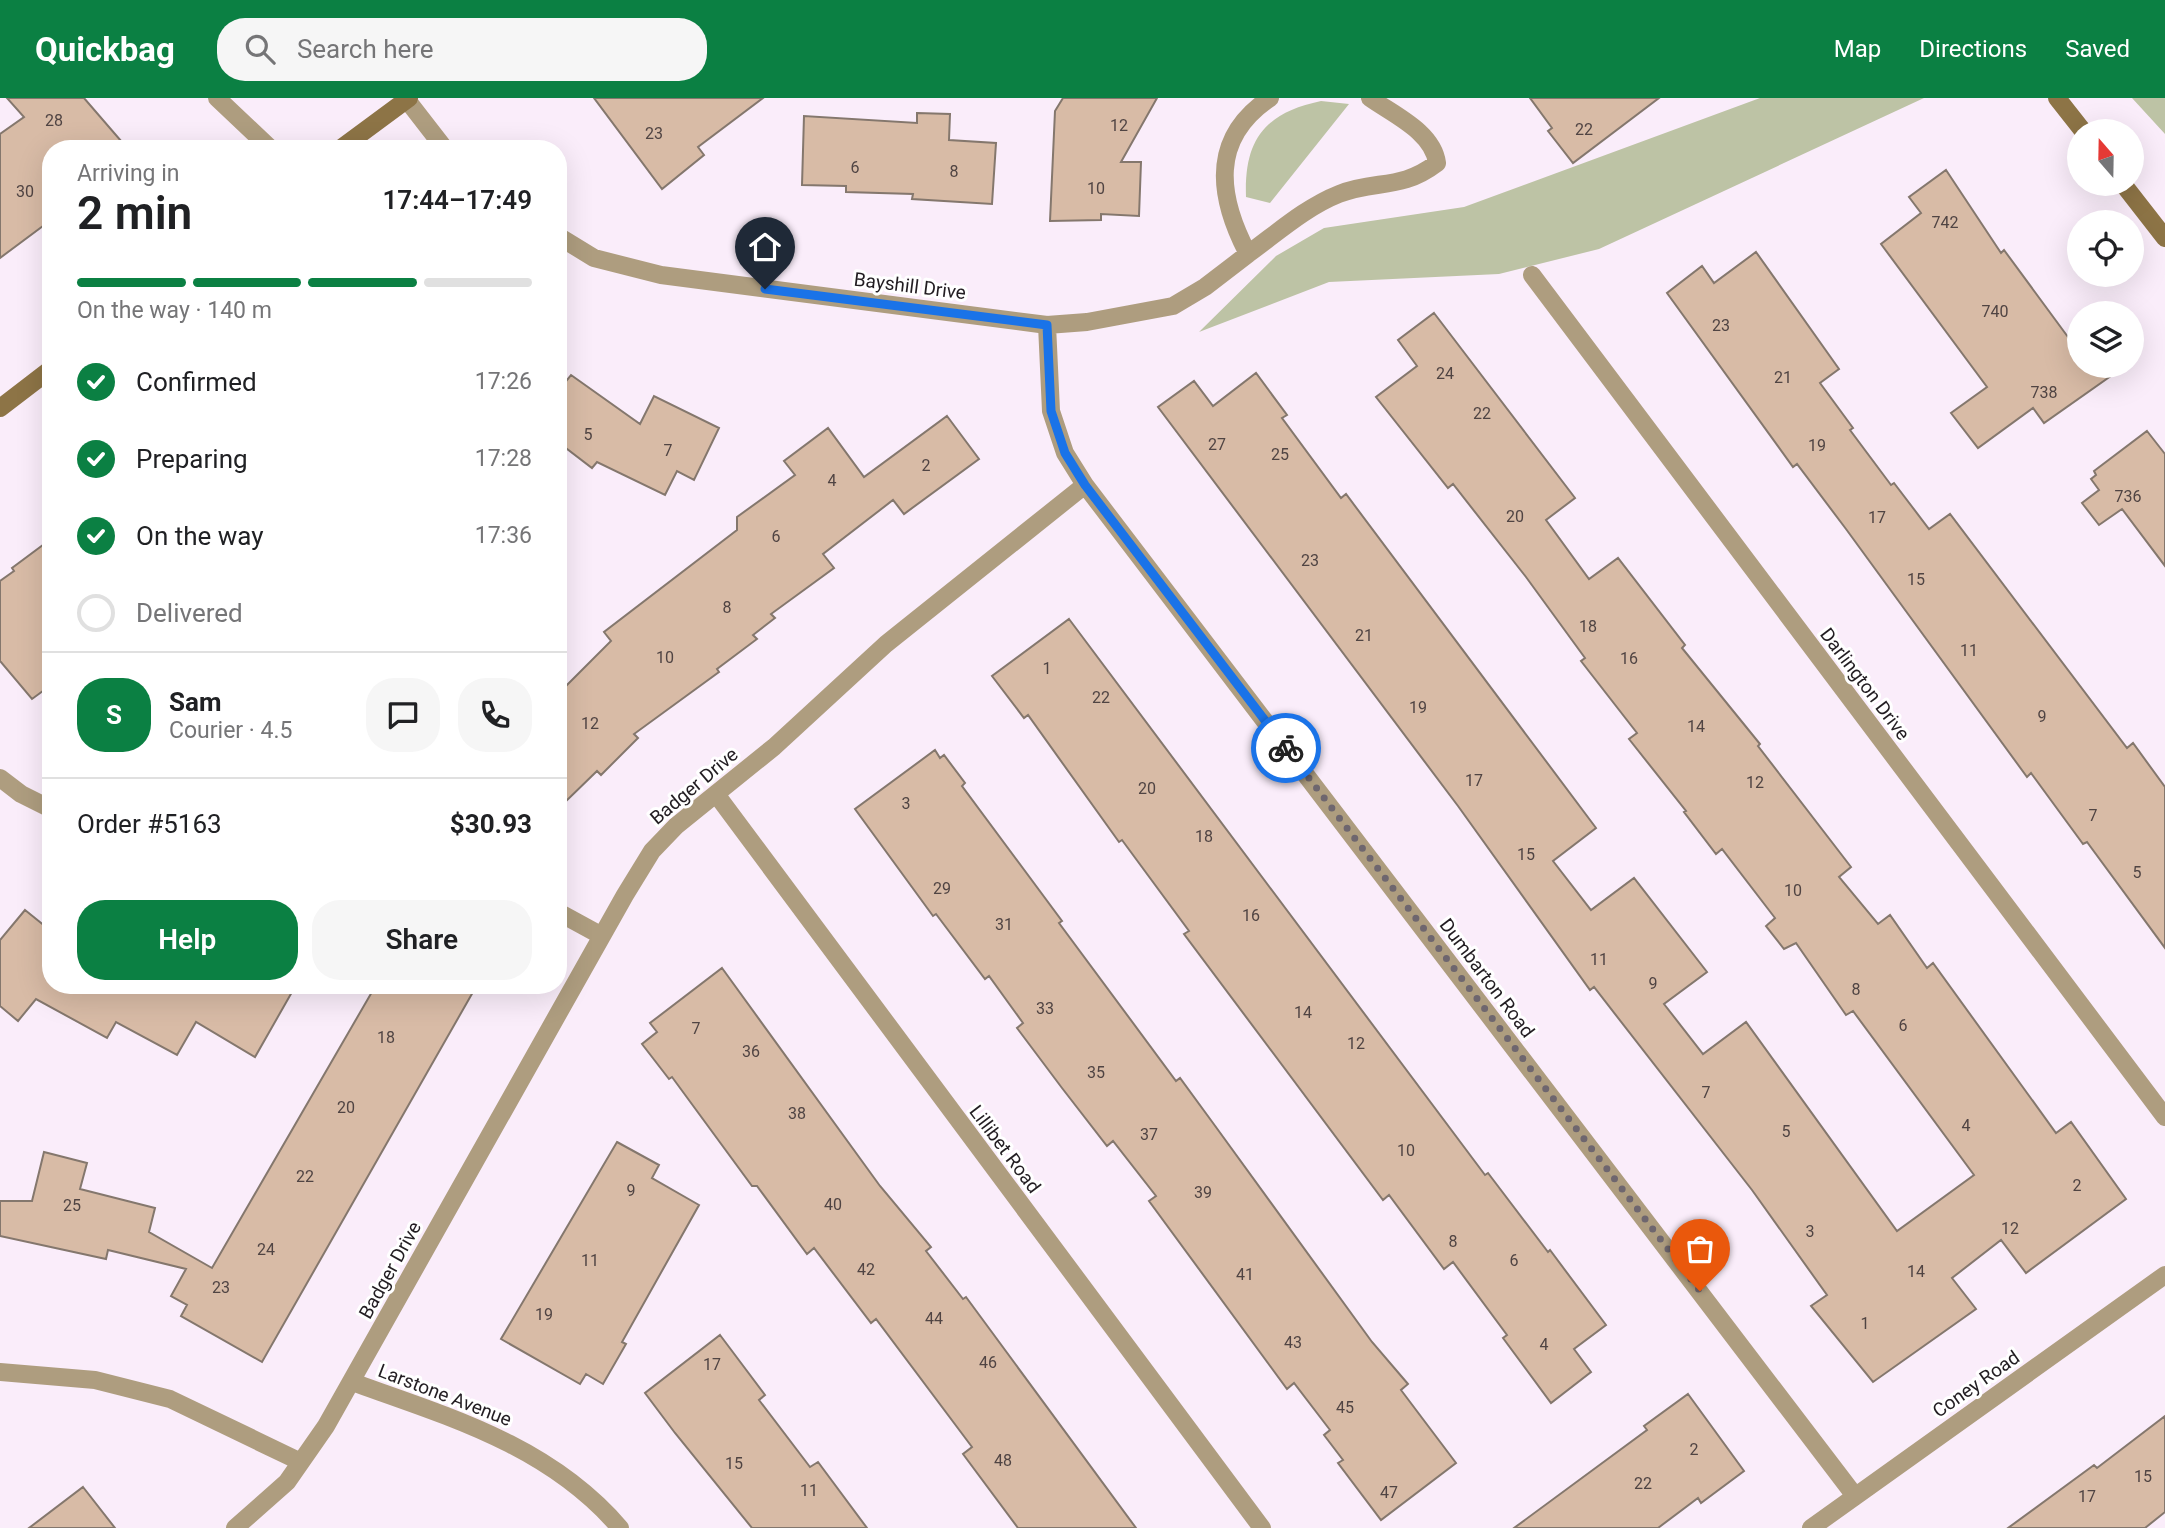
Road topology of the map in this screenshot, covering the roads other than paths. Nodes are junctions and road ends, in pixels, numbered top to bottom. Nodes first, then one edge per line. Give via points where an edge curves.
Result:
1 (217, 98) edge
2 (1270, 98) edge
3 (1370, 98) edge
4 (2057, 98) edge
5 (408, 99) edge
6 (2074, 119) edge
7 (261, 140) edge
8 (352, 140) edge
9 (438, 140) edge
10 (2132, 196) edge
11 (2165, 238) edge
12 (567, 242) edge
13 (1248, 254) junction
14 (1532, 275) dead end
15 (1047, 325) junction
16 (42, 376) edge
17 (0, 408) edge
18 (1085, 485) junction
19 (0, 778) edge
20 (716, 794) junction
21 (42, 804) edge
22 (567, 917) edge
23 (602, 936) junction
24 (2165, 1117) edge
25 (2165, 1275) edge
26 (0, 1372) edge
27 (352, 1382) junction
28 (301, 1462) junction
29 (1855, 1496) junction
30 (235, 1528) edge
31 (620, 1528) edge
32 (1262, 1528) edge
33 (1811, 1528) edge

1 - 7 street
2 - 13 street via 1251,110 1234,135 1225,163 1224,190 1232,222
3 - 13 street, Bayshill Drive via 1421,134 1435,149 1437,163 1396,185 1367,187 1313,207
4 - 6 street
5 - 8 street
5 - 9 street
10 - 11 street
12 - 15 street, Bayshill Drive via 612,265 661,275
13 - 15 street, Bayshill Drive via 1173,306 1087,323
14 - 24 street, Darlington Drive
15 - 18 street via 1051,411 1065,453
16 - 17 street
18 - 20 street, Badger Drive via 896,636
18 - 29 street, Dumbarton Road
19 - 21 street
20 - 23 street, Badger Drive via 652,851
20 - 32 street, Lillibet Road
22 - 23 street
23 - 27 street, Badger Drive
25 - 29 street, Coney Road
26 - 28 street via 95,1380 170,1399
27 - 28 street, Badger Drive
27 - 31 street, Larstone Avenue via 463,1421 524,1450 582,1489
28 - 30 street, Badger Drive via 287,1482
29 - 33 street, Coney Road

